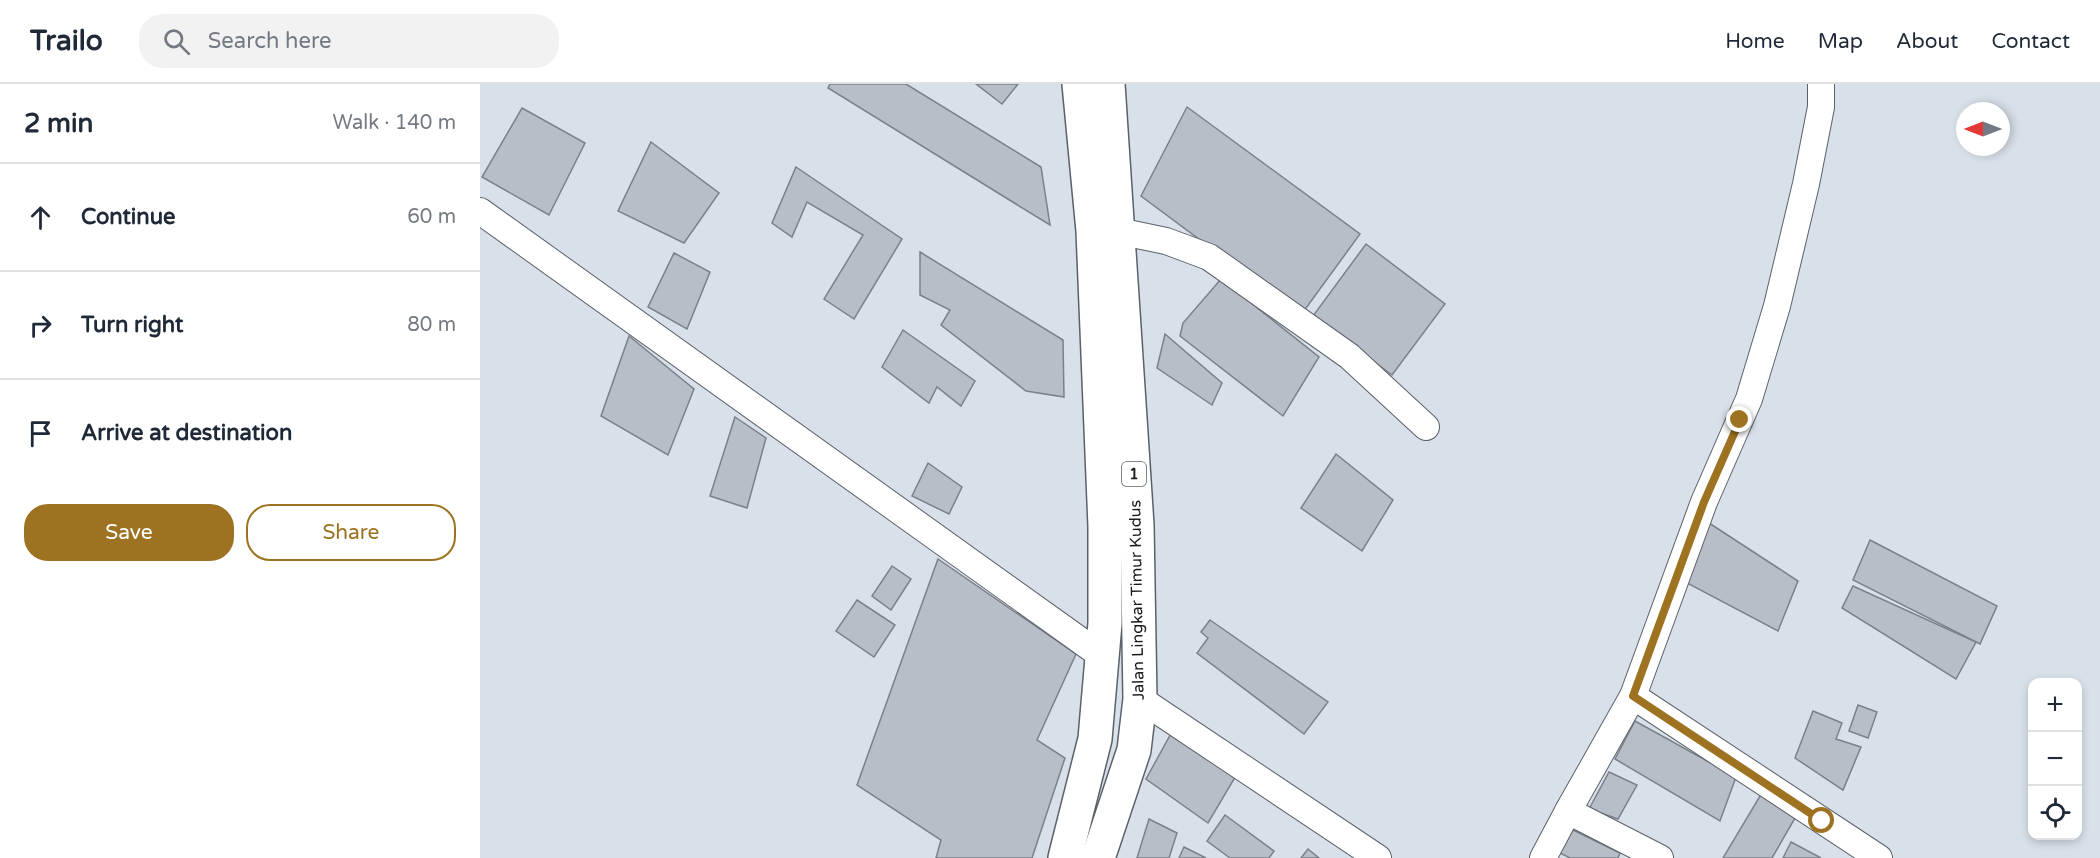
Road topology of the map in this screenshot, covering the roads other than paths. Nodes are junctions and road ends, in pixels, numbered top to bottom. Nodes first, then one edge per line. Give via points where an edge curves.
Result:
1 (1079, 84) edge
2 (1108, 84) edge
3 (1821, 84) edge
4 (480, 211) edge
5 (1118, 231) junction
6 (1426, 427) dead end
7 (1102, 656) junction
8 (1633, 696) junction
9 (1140, 699) junction
10 (1568, 811) junction
11 (1065, 858) edge
12 (1098, 858) edge
13 (1378, 858) edge
14 (1543, 858) edge
15 (1660, 858) edge
16 (1879, 858) edge

1 - 7 highway, Jalan Lingkar Timur Kudus / 1 via 1092,231 1105,516 1106,623
2 - 5 highway, Jalan Lingkar Timur Kudus / 1
3 - 8 street via 1821,107 1806,184 1777,306 1749,399 1704,502
4 - 7 street
5 - 6 street via 1166,241 1209,257 1349,356
5 - 9 highway, Jalan Lingkar Timur Kudus / 1 via 1137,525
7 - 11 highway, Jalan Lingkar Timur Kudus / 1 via 1095,739
8 - 10 street
8 - 16 street
9 - 12 highway, Jalan Lingkar Timur Kudus / 1 via 1134,750
9 - 13 street
10 - 14 street
10 - 15 street

